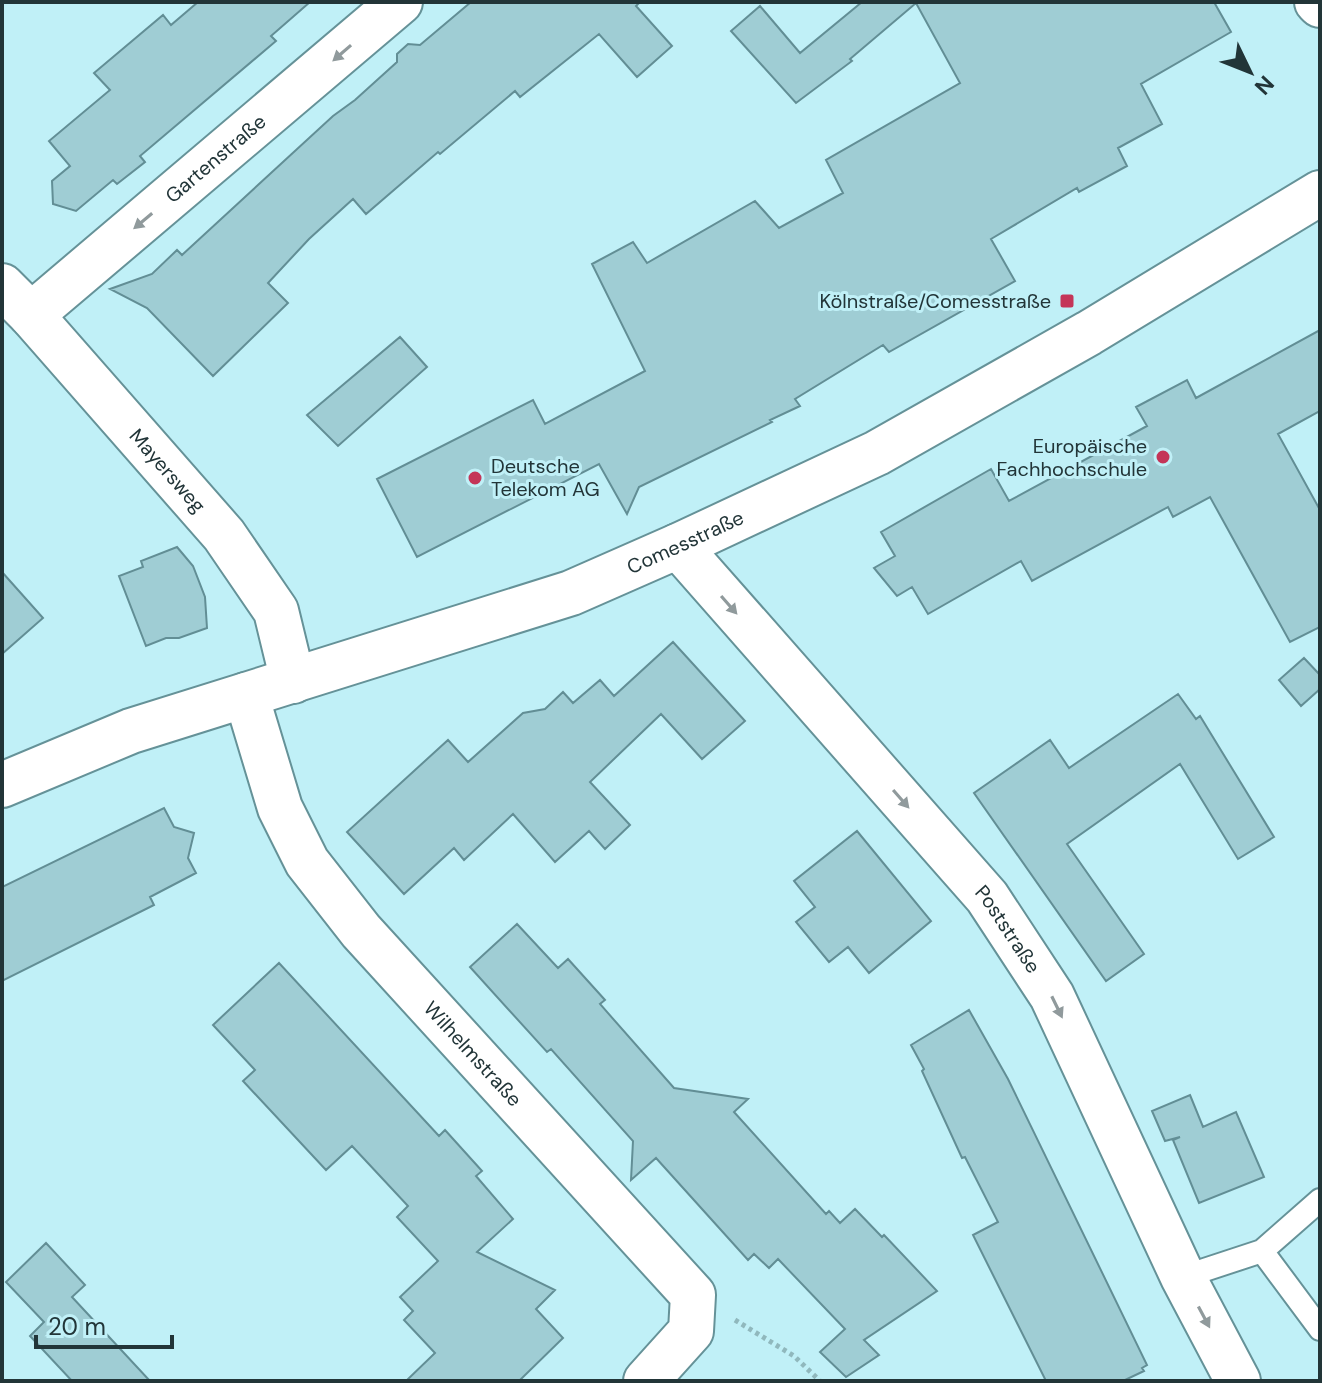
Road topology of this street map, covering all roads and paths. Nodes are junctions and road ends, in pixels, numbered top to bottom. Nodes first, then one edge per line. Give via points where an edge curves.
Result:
1 (400, 2) edge
2 (1320, 193) edge
3 (17, 301) edge
4 (678, 546) junction
5 (293, 681) junction
6 (246, 695) junction
7 (2, 785) edge
8 (1320, 1200) edge
9 (1262, 1251) junction
10 (1183, 1277) junction
11 (693, 1295) junction
12 (1320, 1329) edge
13 (646, 1381) edge
14 (820, 1381) edge
15 (1238, 1381) edge

1 -> 3 street, Gartenstraße
2 - 4 street, Comesstraße via 877,453
3 - 5 street, Mayersweg via 224,535 276,611
4 - 5 street, Comesstraße via 571,593
4 -> 10 street, Poststraße via 987,897 1052,996
5 - 6 street, Comesstraße
6 - 7 street, Comesstraße via 131,731
6 - 11 street, Wilhelmstraße via 280,808 307,862 361,931
8 - 9 lane
9 - 10 lane
9 - 12 lane
10 -> 15 street, Poststraße
11 - 13 street via 691,1331
11 - 14 path via 794,1356

